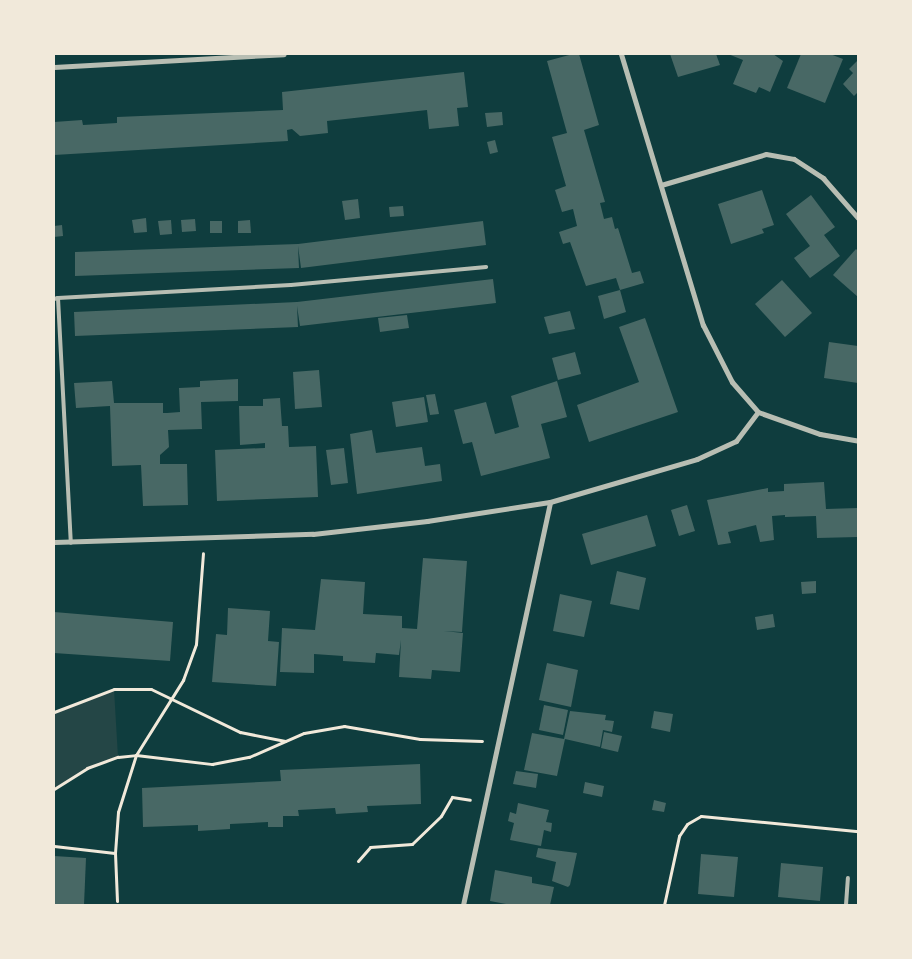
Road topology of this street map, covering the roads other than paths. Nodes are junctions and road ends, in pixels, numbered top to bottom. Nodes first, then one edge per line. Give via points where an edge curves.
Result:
1 (284, 54) edge
2 (621, 54) edge
3 (54, 67) edge
4 (661, 185) junction
5 (858, 218) edge
6 (486, 267) dead end
7 (56, 298) edge
8 (758, 412) junction
9 (858, 441) edge
10 (550, 502) junction
11 (54, 542) edge
12 (71, 543) junction
13 (848, 878) dead end
14 (463, 905) edge
15 (846, 905) edge

1 - 3 street
2 - 4 street
4 - 5 street via 766,154 794,159 823,178
4 - 8 street via 703,325 732,382
6 - 7 lane via 291,285
7 - 12 lane
8 - 9 street via 820,434
8 - 10 street via 736,441 697,459
10 - 12 street via 313,534
10 - 14 street
11 - 12 street
13 - 15 lane

